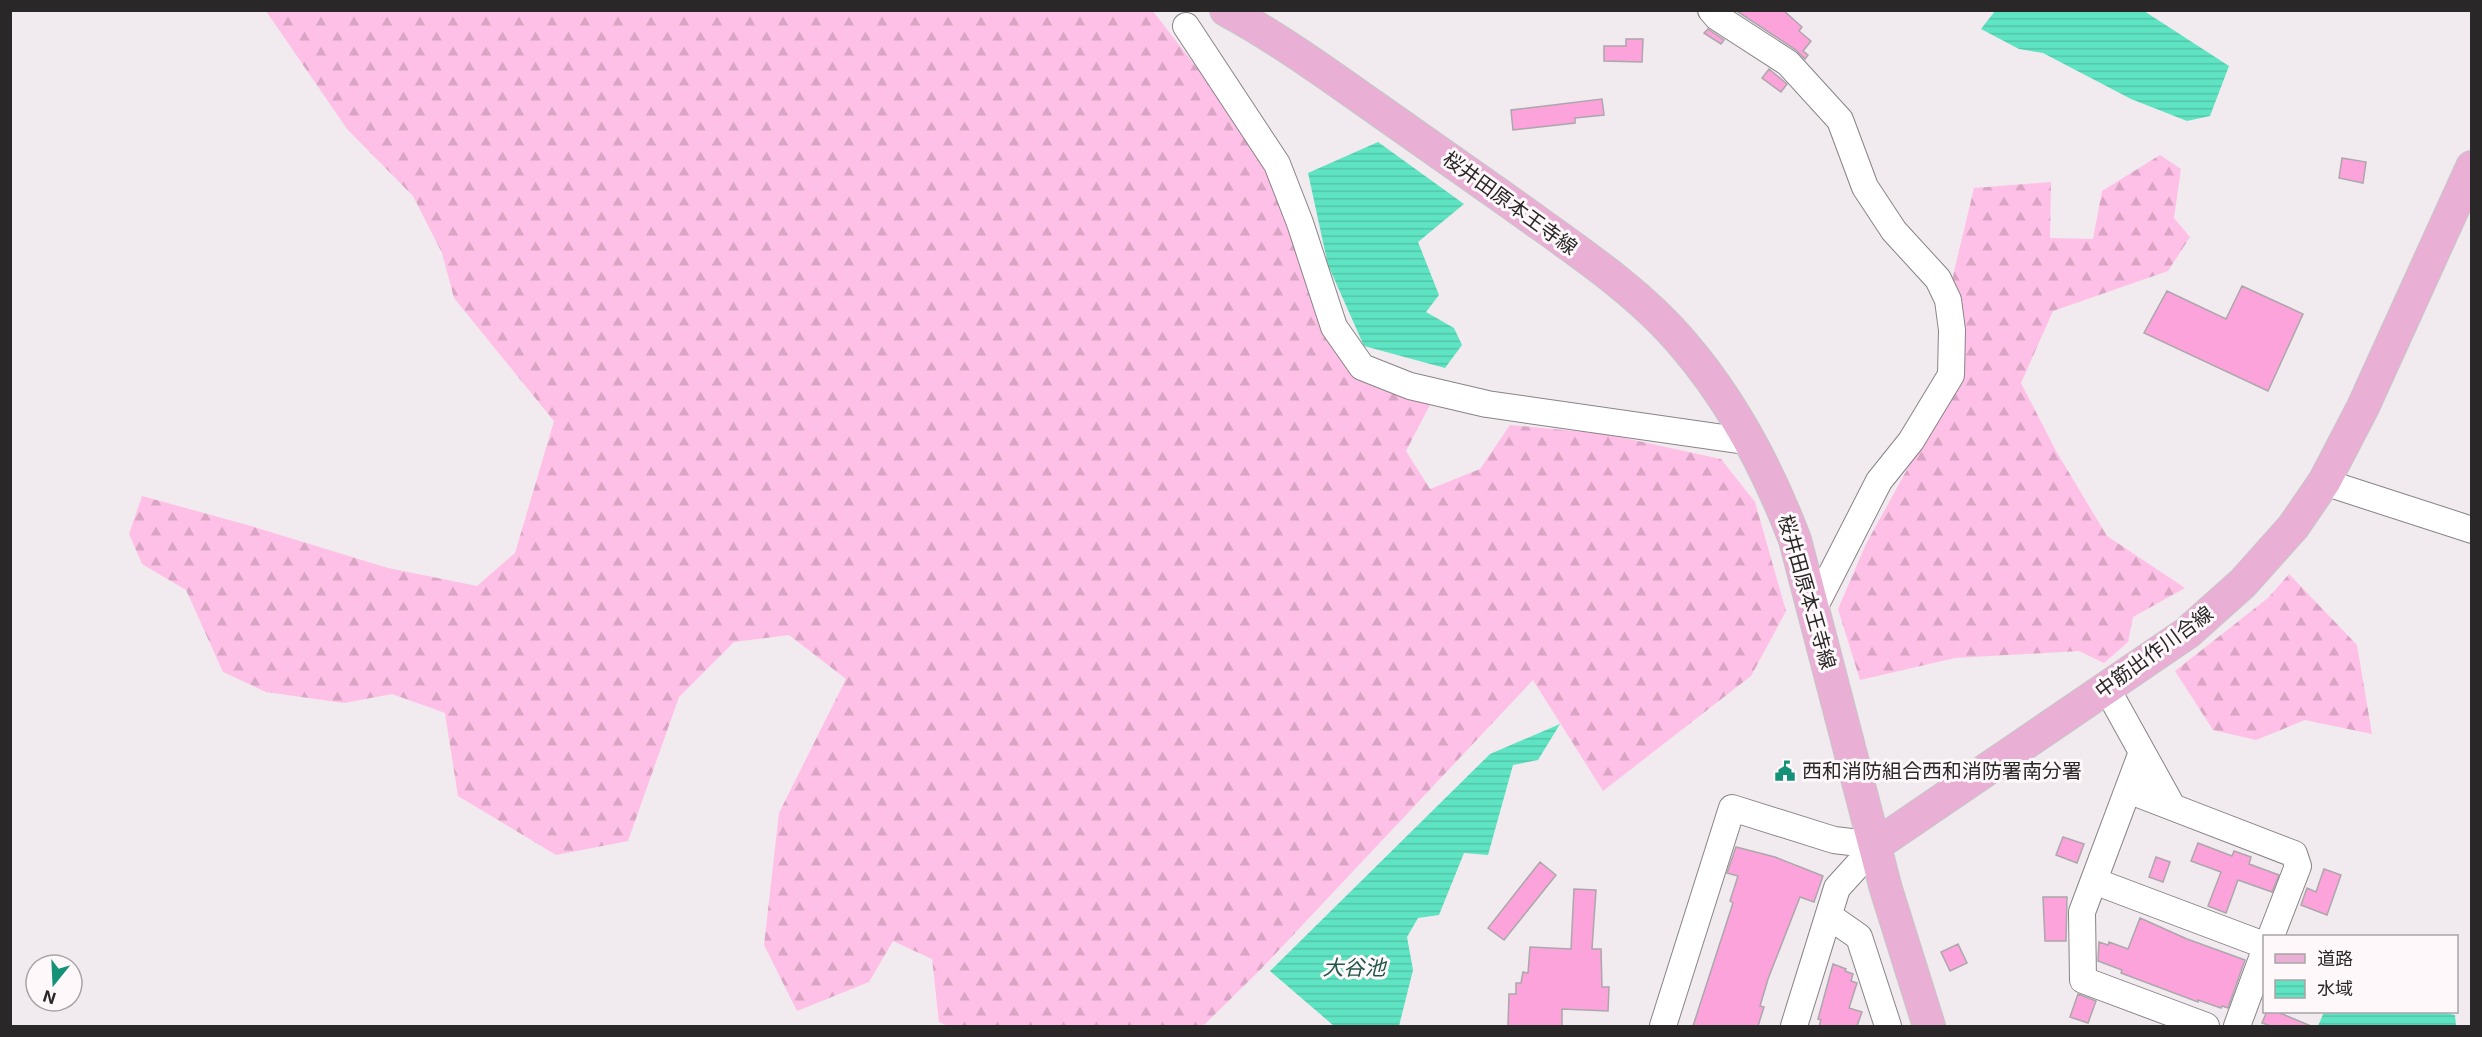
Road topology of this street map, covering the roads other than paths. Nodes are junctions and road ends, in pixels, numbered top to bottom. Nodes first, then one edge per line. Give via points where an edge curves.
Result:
1 (1226, 10) edge
2 (1711, 10) edge
3 (1186, 26) dead end
4 (2472, 167) edge
5 (1752, 442) junction
6 (2324, 482) junction
7 (2472, 530) edge
8 (1813, 610) junction
9 (2106, 687) junction
10 (2142, 752) junction
11 (2128, 790) junction
12 (2172, 806) junction
13 (1876, 844) junction
14 (2094, 881) junction
15 (1828, 916) junction
16 (2271, 935) edge
17 (2263, 944) edge
18 (2263, 958) edge
19 (1663, 1026) edge
20 (1794, 1026) edge
21 (1888, 1026) edge
22 (1929, 1026) edge
23 (2206, 1026) edge
24 (2237, 1026) edge

1 - 5 main road, 桜井田原本王寺線 via 1320,69 1623,285 1683,343
2 - 8 street via 1788,63 1840,120 1865,187 1894,231 1938,279 1948,300 1951,375 1911,441 1879,481
3 - 5 street via 1277,164 1334,327 1362,366 1410,386 1487,404
4 - 6 main road, 中筋出作川合線 via 2363,407
5 - 8 main road, 桜井田原本王寺線 via 1795,540
6 - 7 street
6 - 9 main road, 中筋出作川合線 via 2293,526 2243,583 2187,633
8 - 13 main road, 桜井田原本王寺線
9 - 10 street
9 - 13 main road, 中筋出作川合線
10 - 11 street
10 - 12 street
11 - 12 street
11 - 14 street
12 - 16 street via 2294,854 2298,866
13 - 15 street via 1838,888
13 - 19 street via 1834,840 1732,808
13 - 22 main road, 桜井田原本王寺線
14 - 17 street
14 - 23 street via 2082,912 2083,980
15 - 20 street
15 - 21 street via 1859,937
18 - 24 street

